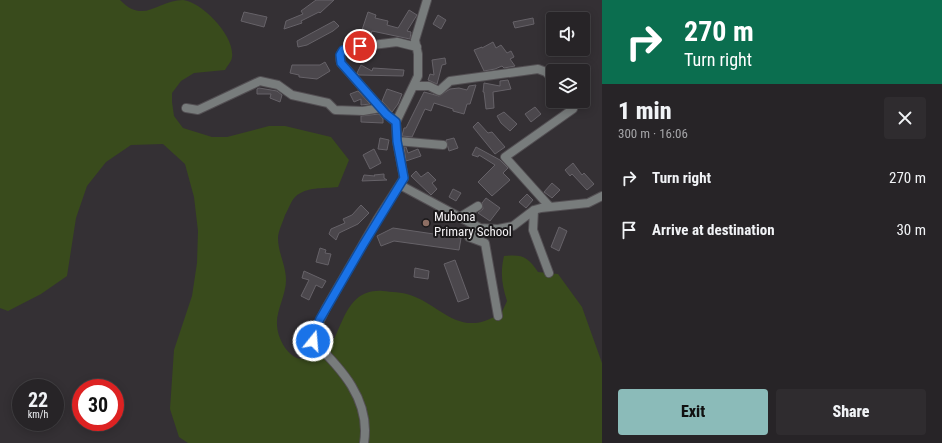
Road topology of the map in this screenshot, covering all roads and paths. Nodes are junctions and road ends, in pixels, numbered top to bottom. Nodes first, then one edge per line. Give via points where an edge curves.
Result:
1 (427, 0) edge
2 (417, 47) junction
3 (546, 72) edge
4 (414, 86) junction
5 (186, 108) dead end
6 (380, 108) junction
7 (573, 108) edge
8 (396, 122) junction
9 (397, 141) junction
10 (442, 145) dead end
11 (400, 185) junction
12 (602, 196) edge
13 (478, 206) dead end
14 (549, 206) junction
15 (534, 210) junction
16 (460, 217) junction
17 (480, 228) junction
18 (549, 273) dead end
19 (498, 316) dead end
20 (364, 443) edge

1 - 2 street via 415,40
2 - 4 street via 418,73
2 - 6 street via 397,42 348,48 342,52 341,63
3 - 4 street via 538,69 450,81 439,91 429,86
4 - 8 street
5 - 6 street via 198,110 260,81 278,85 292,95 328,103 335,110 363,111
6 - 8 street
7 - 14 street via 505,157
8 - 9 street
9 - 10 street
9 - 11 street via 404,178
11 - 16 street
11 - 20 street via 373,226 312,337 337,365 357,395 364,419
12 - 14 street via 588,203
13 - 16 street
14 - 15 street
15 - 17 street via 513,226 498,230
15 - 18 street via 533,230
16 - 17 street
17 - 19 street via 469,237 485,243

